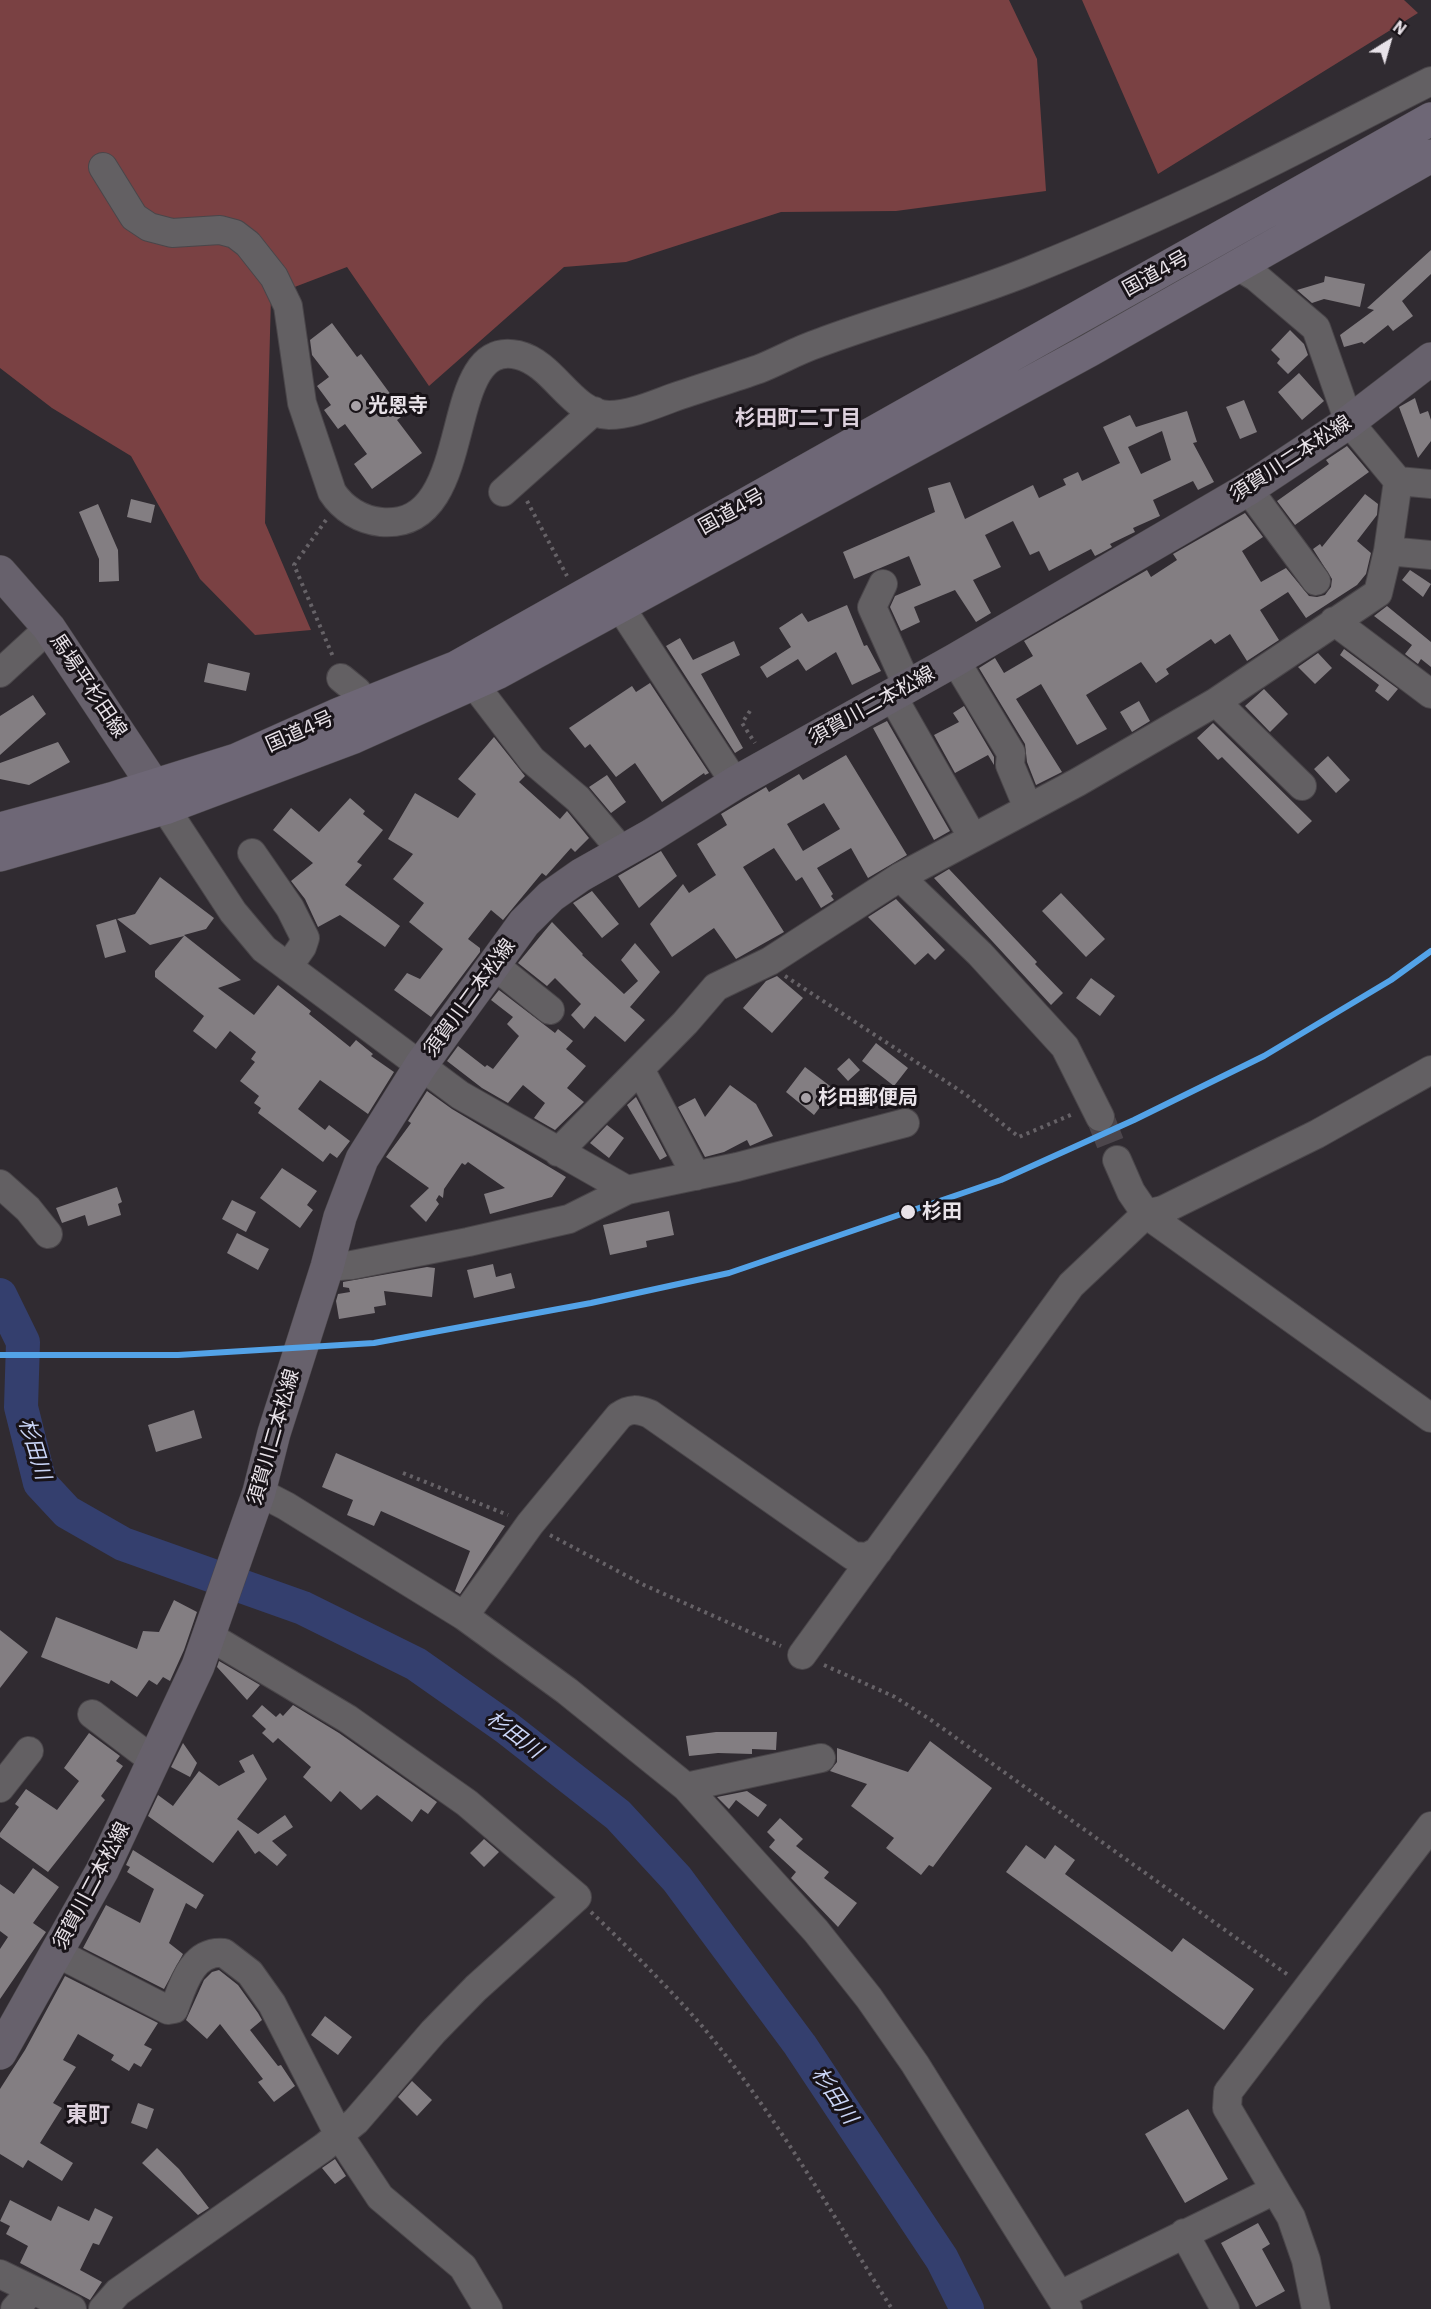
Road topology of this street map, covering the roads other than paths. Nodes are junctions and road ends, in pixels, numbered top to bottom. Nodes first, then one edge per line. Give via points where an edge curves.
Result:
1 (1431, 81) edge
2 (1431, 119) edge
3 (1431, 156) edge
4 (103, 167) dead end
5 (1239, 267) junction
6 (1431, 359) edge
7 (594, 411) junction
8 (1349, 422) junction
9 (1398, 481) junction
10 (1431, 484) edge
11 (510, 486) road end
12 (1248, 489) junction
13 (1388, 551) junction
14 (1431, 555) edge
15 (0, 572) edge
16 (1316, 581) dead end
17 (883, 584) dead end
18 (620, 605) junction
19 (1335, 621) junction
20 (49, 628) junction
21 (955, 660) junction
22 (0, 673) edge
23 (341, 678) road end
24 (473, 683) junction
25 (899, 690) junction
26 (1431, 694) edge
27 (1216, 702) junction
28 (363, 705) junction
29 (735, 783) junction
30 (1302, 786) dead end
31 (159, 797) junction
32 (1028, 808) junction
33 (0, 829) edge
34 (974, 838) junction
35 (622, 851) junction
36 (252, 853) dead end
37 (0, 855) edge
38 (900, 876) junction
39 (494, 965) junction
40 (288, 967) junction
41 (550, 1010) dead end
42 (421, 1065) junction
43 (640, 1069) junction
44 (1431, 1070) edge
45 (1097, 1111) tunnel mouth
46 (905, 1123) dead end
47 (558, 1152) junction
48 (1117, 1160) tunnel mouth
49 (696, 1176) junction
50 (0, 1184) edge
51 (627, 1190) junction
52 (1146, 1214) junction
53 (48, 1234) dead end
54 (327, 1267) junction
55 (1431, 1418) edge
56 (257, 1498) junction
57 (878, 1551) junction
58 (464, 1616) junction
59 (212, 1630) junction
60 (802, 1655) road end
61 (92, 1714) dead end
62 (29, 1751) dead end
63 (821, 1758) dead end
64 (154, 1761) junction
65 (686, 1787) junction
66 (0, 1788) edge
67 (1431, 1826) edge
68 (57, 1953) junction
69 (0, 2053) edge
70 (339, 2134) junction
71 (1275, 2190) junction
72 (1184, 2233) junction
73 (0, 2274) edge
74 (23, 2300) edge
75 (1064, 2302) edge
76 (479, 2306) edge
77 (72, 2309) edge
78 (103, 2309) edge
79 (1225, 2309) edge
80 (1316, 2309) edge

1 - 7 street via 1220,188 1028,272 636,410 611,415
2 - 28 highway, 国道4号 via 457,667
3 - 5 highway, 国道4号
4 - 7 street via 134,217 149,227 172,233 220,230 235,234 274,277 288,306 302,403 321,462 339,502 354,514 388,522 411,516 426,506 440,488 470,385 482,366 498,356 509,354 530,359
5 - 8 street via 1316,328
5 - 18 highway, 国道4号
6 - 8 main road, 須賀川二本松線
7 - 11 street
8 - 9 street
8 - 12 main road, 須賀川二本松線
9 - 10 street
9 - 13 street
12 - 16 street
12 - 21 main road, 須賀川二本松線
13 - 14 street
13 - 19 street via 1378,593
15 - 20 main road, 馬場平杉田線
17 - 25 street via 872,607
18 - 24 highway, 国道4号
18 - 29 street
19 - 26 street
19 - 27 street
20 - 22 street
20 - 31 main road, 馬場平杉田線
21 - 25 main road, 須賀川二本松線
21 - 32 street via 1011,753 1010,765
23 - 28 street via 357,691
24 - 31 highway, 国道4号 via 354,737
24 - 35 street via 532,760 578,799
25 - 29 main road, 須賀川二本松線
25 - 34 street
27 - 30 street
27 - 32 street
28 - 31 highway, 国道4号
29 - 35 main road, 須賀川二本松線
31 - 33 highway, 国道4号
31 - 37 highway, 国道4号
31 - 40 street via 233,912 264,949
32 - 34 street
34 - 38 street
35 - 39 main road, 須賀川二本松線 via 551,896 524,923
36 - 40 street via 290,908 305,938
38 - 43 street via 770,961 716,987
38 - 45 street via 980,954 1065,1047
39 - 41 street
39 - 42 main road, 須賀川二本松線
40 - 42 street
42 - 47 street via 460,1095
42 - 54 main road, 須賀川二本松線 via 362,1159 340,1217
43 - 47 street
43 - 49 street
44 - 52 street via 1317,1134 1163,1210
46 - 49 street
47 - 51 street
48 - 52 street
49 - 51 street
50 - 53 street
51 - 54 street via 569,1219
52 - 55 street
52 - 57 street via 1071,1285
54 - 56 main road, 須賀川二本松線 via 292,1370
56 - 58 street via 286,1506
56 - 59 main road, 須賀川二本松線
57 - 58 street via 867,1557 853,1556 650,1414 636,1409 619,1416 530,1524
57 - 60 street
58 - 65 street via 567,1691
59 - 64 main road, 須賀川二本松線
59 - 70 street via 467,1803 577,1897 476,1988 356,2121
61 - 64 street
62 - 66 street
63 - 65 street
64 - 68 main road, 須賀川二本松線 via 102,1871
65 - 75 street via 816,1931 869,1998 915,2064
67 - 71 street via 1228,2092 1227,2108
68 - 69 main road, 須賀川二本松線
68 - 70 street via 168,2010 174,2009 187,1978 201,1959 214,1952 224,1953 250,1973 272,2004
70 - 76 street via 380,2197 463,2267
70 - 78 street via 118,2292
71 - 72 street
71 - 80 street via 1291,2217 1306,2260
72 - 75 street
72 - 79 street
73 - 74 street
74 - 77 street

